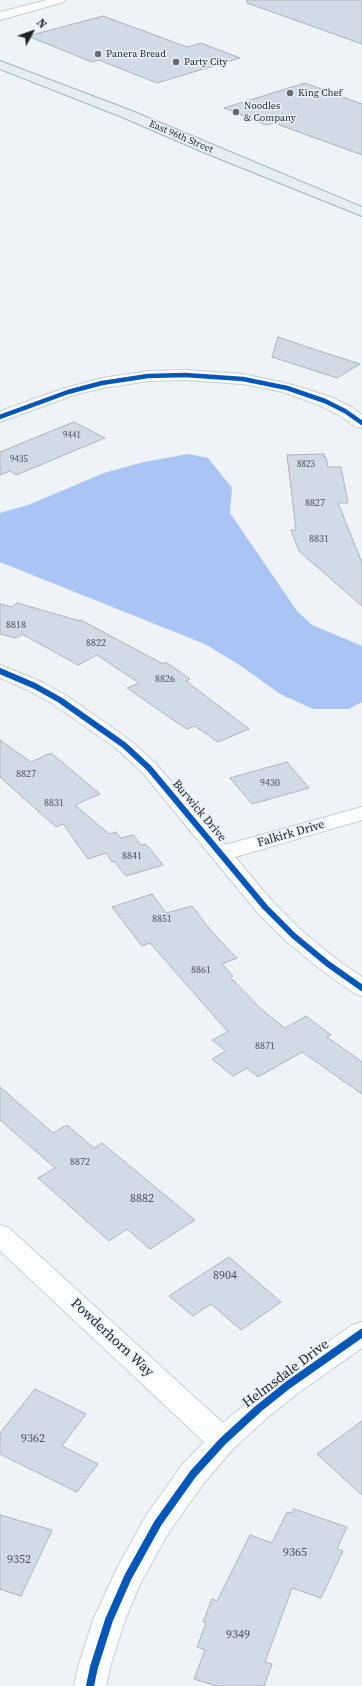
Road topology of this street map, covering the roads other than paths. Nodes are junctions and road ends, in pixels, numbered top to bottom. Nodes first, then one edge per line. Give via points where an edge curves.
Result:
1 (27, 0) edge
2 (60, 0) edge
3 (0, 7) edge
4 (0, 16) edge
5 (0, 65) edge
6 (163, 144) dead end
7 (362, 212) edge
8 (362, 224) edge
9 (0, 417) edge
10 (362, 423) edge
11 (0, 672) edge
12 (362, 813) edge
13 (220, 854) junction
14 (362, 988) edge
15 (0, 1235) edge
16 (362, 1333) edge
17 (223, 1440) junction
18 (90, 1686) edge

1 - 3 street
2 - 4 street
5 - 7 main road, East 96th Street via 127,114
6 - 8 main road, East 96th Street
9 - 10 street via 68,392 102,383 148,376 185,375 243,379 287,388 325,401
11 - 13 street, Burwick Drive via 35,686 60,700 124,745 149,768
12 - 13 street, Falkirk Drive
13 - 14 street, Burwick Drive via 265,907 294,936
15 - 17 street, Powderhorn Way
16 - 17 street, Helmsdale Drive via 288,1385
17 - 18 street, Helmsdale Drive via 188,1480 142,1549 109,1620

